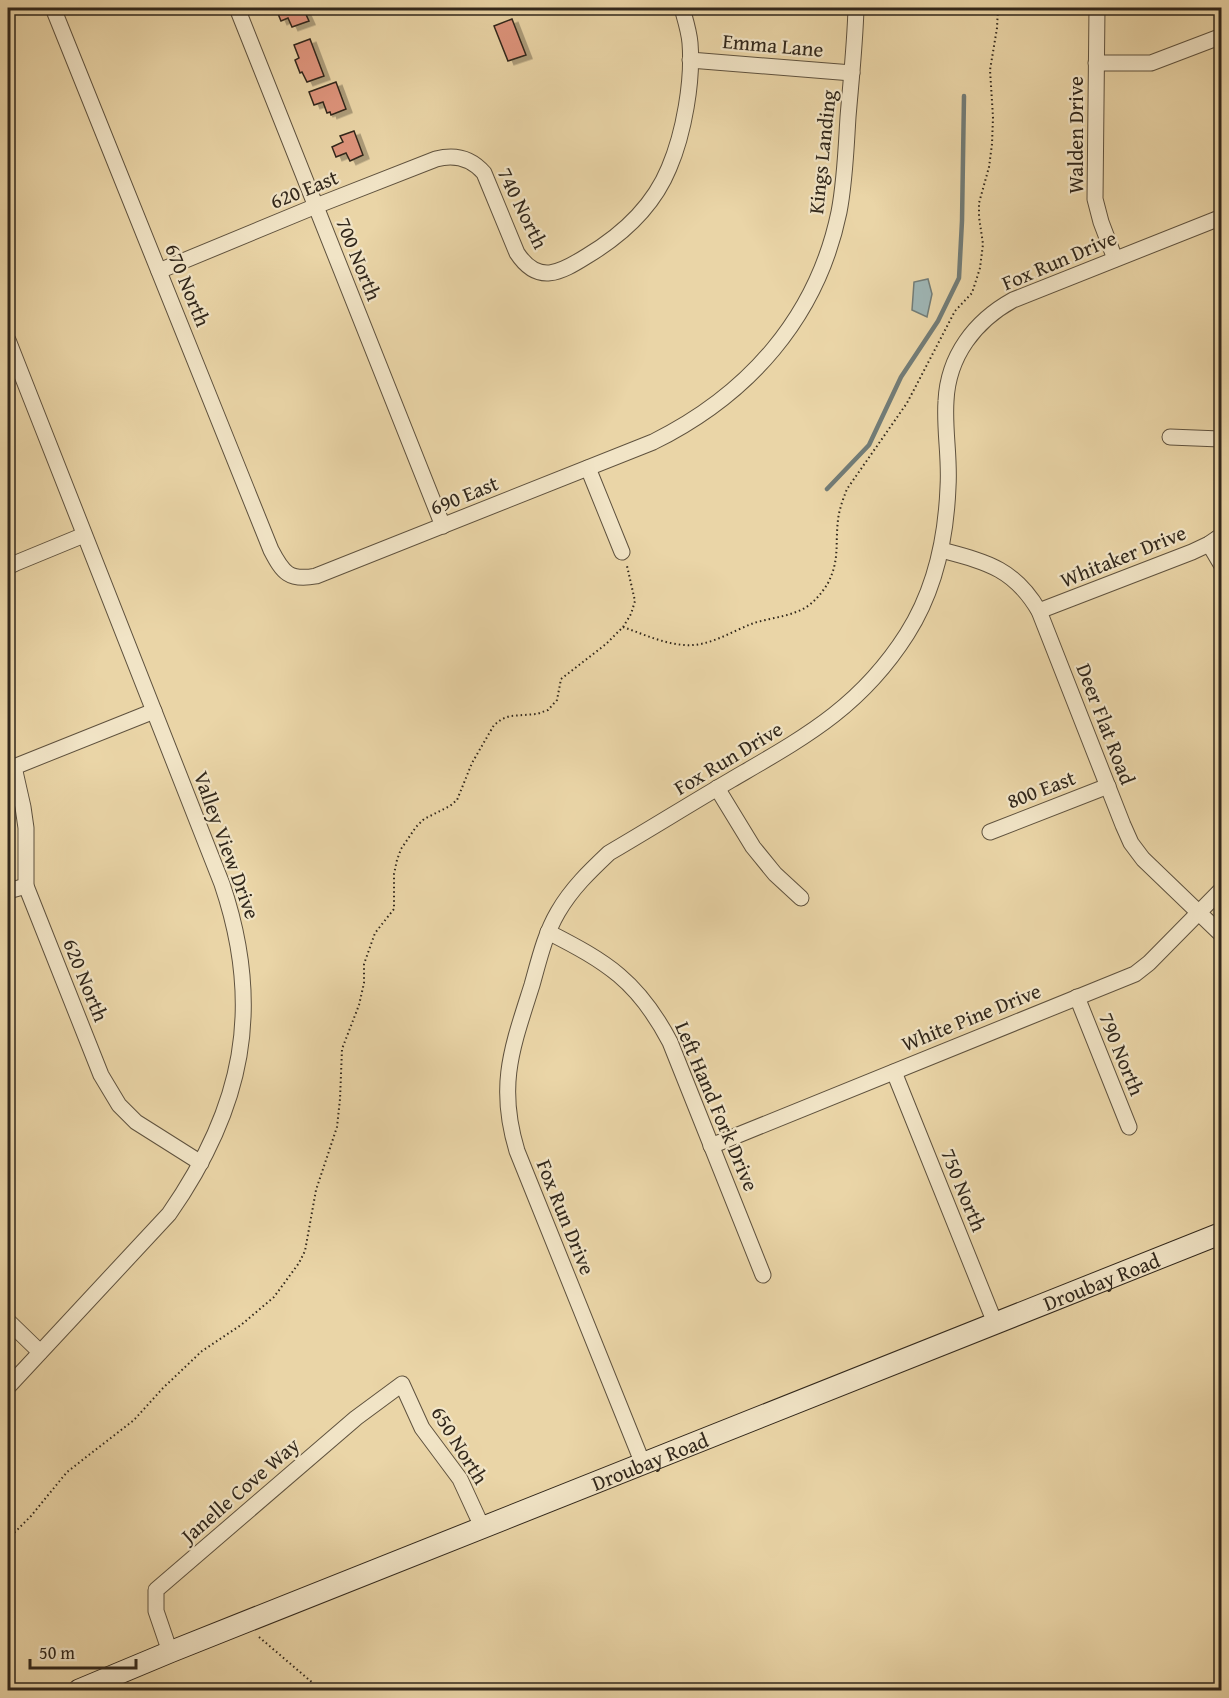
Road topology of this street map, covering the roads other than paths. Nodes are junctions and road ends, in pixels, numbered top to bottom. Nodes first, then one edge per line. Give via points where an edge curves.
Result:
1 (53, 8) edge
2 (237, 8) edge
3 (682, 8) edge
4 (856, 8) edge
5 (1097, 8) edge
6 (1221, 36) edge
7 (690, 60) junction
8 (1096, 63) junction
9 (852, 73) junction
10 (466, 159) joint
11 (316, 206) junction
12 (1221, 217) edge
13 (1115, 259) junction
14 (159, 270) junction
15 (9, 350) edge
16 (1170, 437) dead end
17 (1221, 441) edge
18 (653, 442) joint
19 (588, 468) junction
20 (443, 526) junction
21 (84, 535) junction
22 (1215, 540) edge
23 (941, 550) junction
24 (622, 552) road end
25 (1221, 566) edge
26 (8, 567) edge
27 (289, 576) joint
28 (1039, 611) junction
29 (154, 711) junction
30 (11, 767) edge
31 (1108, 786) junction
32 (717, 788) junction
33 (990, 832) dead end
34 (26, 886) junction
35 (1221, 889) edge
36 (8, 891) edge
37 (801, 898) dead end
38 (1198, 913) junction
39 (548, 932) junction
40 (1221, 935) edge
41 (1077, 997) junction
42 (894, 1072) junction
43 (1129, 1127) dead end
44 (711, 1146) junction
45 (201, 1163) junction
46 (1221, 1233) edge
47 (763, 1275) dead end
48 (8, 1321) edge
49 (995, 1323) junction
50 (40, 1352) junction
51 (402, 1384) joint
52 (8, 1387) edge
53 (643, 1464) junction
54 (483, 1528) junction
55 (170, 1652) junction
56 (79, 1690) edge

1 - 14 street, 670 North
2 - 11 street, 700 North
3 - 7 street
4 - 9 street, Kings Landing
5 - 8 street, Walden Drive
6 - 8 street via 1151,63
7 - 9 street, Emma Lane
7 - 10 street, 740 North via 685,119 672,162 657,191 622,232 564,270 544,273 522,260 488,179
8 - 13 street, Walden Drive via 1095,199
9 - 18 street, Kings Landing via 839,213 826,257 807,298 752,374 696,419
10 - 11 street, 620 East via 436,159
11 - 14 street, 620 East
11 - 20 street, 700 North
12 - 13 street, Fox Run Drive
13 - 23 street, Fox Run Drive via 1008,303 981,323 964,343 951,371 946,402 949,484
14 - 27 street, 670 North via 271,549
15 - 21 street, Valley View Drive
16 - 17 street
18 - 19 street, 690 East
19 - 20 street, 690 East
19 - 24 street
20 - 27 street, 690 East via 316,576
21 - 26 street
21 - 29 street, Valley View Drive
22 - 25 street
22 - 28 street, Whitaker Drive
23 - 28 street, Deer Flat Road via 1003,571 1024,589
23 - 32 street, Fox Run Drive via 931,586 916,618 894,654 866,687 819,727
28 - 31 street, Deer Flat Road
29 - 30 street
29 - 45 street, Valley View Drive via 222,884 241,957 244,1008 239,1059 225,1112
30 - 34 street, 620 North via 26,828
31 - 33 street, 800 East
31 - 38 street, Deer Flat Road via 1131,843
32 - 37 street via 753,847
32 - 39 street, Fox Run Drive via 609,853 581,879
34 - 36 street
34 - 45 street, 620 North via 112,1096 136,1122
35 - 38 street, White Pine Drive
38 - 40 street, Deer Flat Road
38 - 41 street, White Pine Drive via 1135,974
39 - 44 street, Left Hand Fork Drive via 603,962 648,1006 670,1042
39 - 53 street, Fox Run Drive via 511,1054 509,1119 517,1151
41 - 42 street, White Pine Drive
41 - 43 street, 790 North
42 - 44 street, White Pine Drive
42 - 49 street, 750 North
44 - 47 street, Left Hand Fork Drive
45 - 50 street, Valley View Drive via 169,1214
46 - 49 street, Droubay Road
48 - 50 street
49 - 53 street, Droubay Road
50 - 52 street, Valley View Drive
51 - 54 street, 650 North via 422,1428 460,1479
51 - 55 street, Janelle Cove Way via 356,1418 156,1590 156,1611
53 - 54 street, Droubay Road
54 - 55 street, Droubay Road
55 - 56 street, Droubay Road

